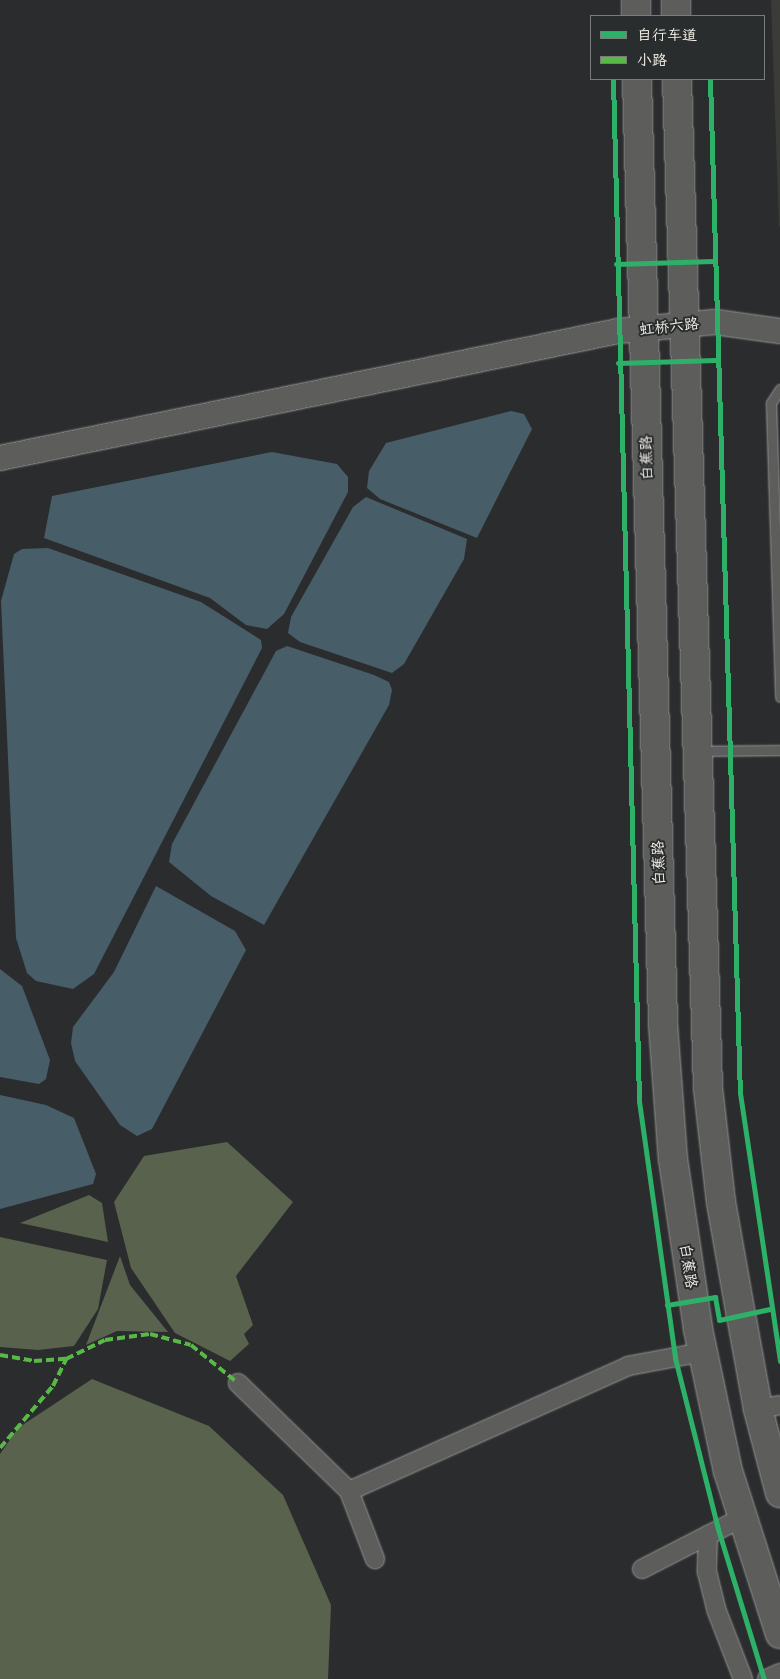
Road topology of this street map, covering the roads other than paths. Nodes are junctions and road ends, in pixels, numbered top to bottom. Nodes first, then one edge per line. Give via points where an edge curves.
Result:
1 (636, 0) edge
2 (676, 0) edge
3 (636, 15) edge
4 (676, 15) edge
5 (637, 80) edge
6 (677, 80) edge
7 (682, 325) junction
8 (630, 330) junction
9 (780, 331) edge
10 (780, 389) edge
11 (0, 458) edge
12 (780, 697) edge
13 (780, 750) edge
14 (694, 751) junction
15 (703, 1352) junction
16 (238, 1383) dead end
17 (769, 1407) edge
18 (349, 1491) junction
19 (780, 1493) edge
20 (743, 1517) junction
21 (708, 1535) junction
22 (375, 1559) dead end
23 (642, 1569) dead end
24 (780, 1634) edge
25 (780, 1673) edge
26 (744, 1679) edge
27 (767, 1679) edge

1 - 3 main road
2 - 4 main road
5 - 8 main road, 白蕉路
6 - 7 main road
7 - 8 street, 虹桥六路
7 - 9 street, 虹桥六路 via 714,322
7 - 14 main road
8 - 11 street, 虹桥六路
8 - 15 main road, 白蕉路 via 663,1024 673,1159
10 - 12 lane via 771,403
13 - 14 lane
14 - 17 main road via 708,1088 721,1202
15 - 18 street via 628,1366
15 - 20 main road, 白蕉路 via 728,1471
16 - 18 street
17 - 19 main road
18 - 22 street
20 - 21 street
20 - 24 main road, 白蕉路
21 - 23 street
21 - 26 street via 708,1572 716,1609
25 - 27 street

